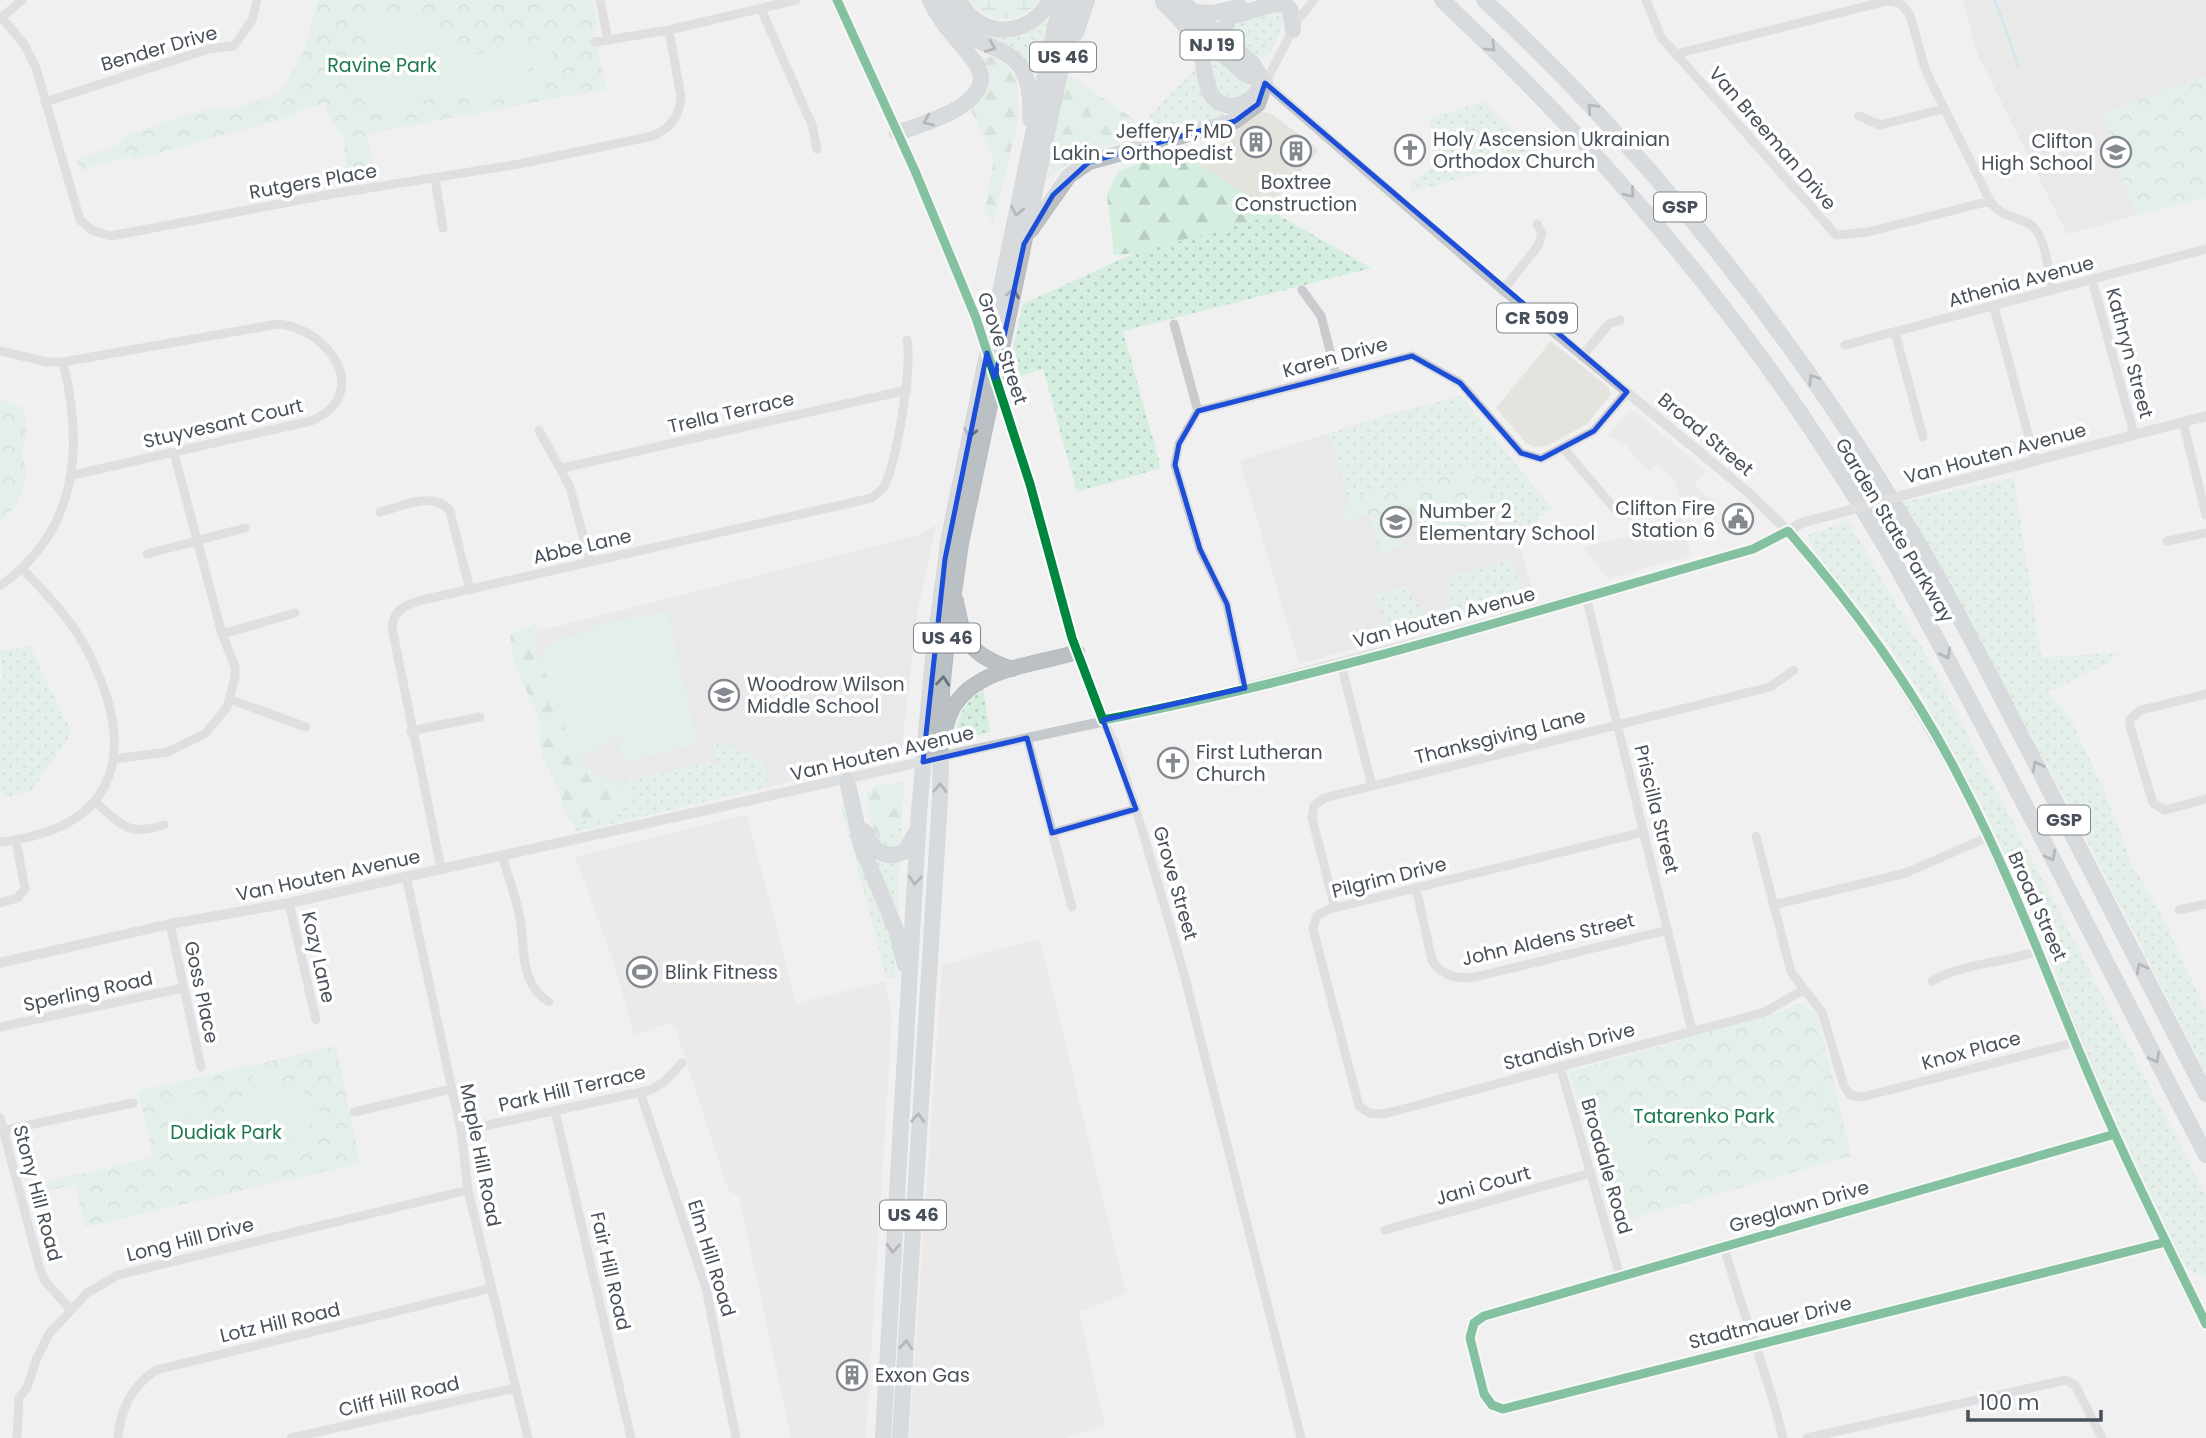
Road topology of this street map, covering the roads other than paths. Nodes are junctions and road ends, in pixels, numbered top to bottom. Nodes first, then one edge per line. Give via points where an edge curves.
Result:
1 (22, 0) edge
2 (257, 0) edge
3 (600, 0) edge
4 (796, 0) edge
5 (837, 0) edge
6 (930, 0) edge
7 (1050, 0) edge
8 (1061, 0) edge
9 (1075, 0) edge
10 (1087, 0) edge
11 (1180, 0) edge
12 (1265, 0) edge
13 (1314, 0) edge
14 (1442, 0) edge
15 (1483, 0) edge
16 (1646, 0) edge
17 (1162, 1) edge
18 (949, 3) edge
19 (761, 9) junction
20 (1194, 12) junction
21 (1, 18) edge
22 (669, 30) junction
23 (1293, 30) junction
24 (608, 40) junction
25 (595, 42) dead end
26 (1229, 42) junction
27 (1676, 54) junction
28 (1265, 83) junction
29 (45, 102) junction
30 (1943, 109) junction
31 (1051, 114) junction
32 (1858, 116) dead end
33 (897, 134) junction
34 (817, 149) dead end
35 (1026, 165) junction
36 (435, 179) junction
37 (1990, 201) junction
38 (1537, 224) dead end
39 (443, 228) dead end
40 (1024, 244) junction
41 (2206, 249) edge
42 (2092, 281) junction
43 (1302, 290) dead end
44 (1503, 290) junction
45 (2053, 291) junction
46 (1994, 307) junction
47 (1620, 320) dead end
48 (1174, 324) dead end
49 (1895, 332) junction
50 (907, 340) dead end
51 (1845, 345) dead end
52 (0, 351) edge
53 (1582, 356) junction
54 (63, 362) junction
55 (1336, 374) junction
56 (907, 390) junction
57 (1627, 392) junction
58 (1198, 411) junction
59 (2206, 416) edge
60 (2183, 422) junction
61 (539, 430) dead end
62 (2134, 434) junction
63 (1923, 437) dead end
64 (1564, 450) junction
65 (174, 453) junction
66 (2035, 460) junction
67 (563, 468) junction
68 (73, 475) junction
69 (380, 512) dead end
70 (1629, 515) dead end
71 (2206, 515) edge
72 (245, 528) dead end
73 (1788, 531) junction
74 (2206, 533) edge
75 (197, 540) junction
76 (2167, 541) dead end
77 (147, 554) dead end
78 (590, 562) junction
79 (22, 569) junction
80 (954, 585) junction
81 (0, 586) edge
82 (470, 590) junction
83 (1586, 596) junction
84 (295, 613) dead end
85 (222, 634) junction
86 (1077, 652) junction
87 (1341, 664) junction
88 (1012, 669) junction
89 (1794, 670) dead end
90 (1245, 688) junction
91 (2206, 694) edge
92 (229, 699) junction
93 (480, 717) dead end
94 (1103, 720) junction
95 (1618, 725) junction
96 (306, 727) dead end
97 (411, 731) junction
98 (1027, 738) junction
99 (942, 750) junction
100 (115, 759) junction
101 (847, 780) junction
102 (1372, 786) junction
103 (2206, 799) edge
104 (95, 802) junction
105 (853, 808) junction
106 (1136, 809) junction
107 (919, 812) junction
108 (164, 825) dead end
109 (1644, 832) junction
110 (1052, 833) junction
111 (1756, 835) dead end
112 (1988, 837) junction
113 (16, 840) junction
114 (0, 842) edge
115 (502, 855) junction
116 (441, 868) junction
117 (406, 876) junction
118 (1416, 888) junction
119 (0, 903) edge
120 (289, 903) junction
121 (2206, 904) edge
122 (1773, 905) junction
123 (1072, 907) dead end
124 (1335, 908) junction
125 (2179, 910) dead end
126 (170, 924) junction
127 (1668, 930) junction
128 (2038, 951) junction
129 (0, 963) edge
130 (908, 981) junction
131 (1931, 981) dead end
132 (183, 988) junction
133 (1803, 990) junction
134 (549, 1002) dead end
135 (316, 1020) dead end
136 (0, 1027) edge
137 (1692, 1031) junction
138 (2076, 1042) junction
139 (682, 1063) dead end
140 (1560, 1066) junction
141 (201, 1068) dead end
142 (451, 1089) junction
143 (1354, 1089) joint
144 (640, 1092) junction
145 (2206, 1094) edge
146 (132, 1103) dead end
147 (555, 1111) junction
148 (354, 1112) dead end
149 (0, 1118) edge
150 (1, 1131) edge
151 (461, 1131) junction
152 (2115, 1134) junction
153 (2206, 1155) edge
154 (1591, 1173) junction
155 (468, 1190) junction
156 (1385, 1230) dead end
157 (2166, 1242) junction
158 (1724, 1246) junction
159 (1620, 1276) junction
160 (492, 1288) junction
161 (70, 1309) junction
162 (1494, 1312) joint
163 (2206, 1324) edge
164 (1756, 1343) junction
165 (516, 1388) junction
166 (17, 1438) edge
167 (118, 1438) edge
168 (291, 1438) edge
169 (528, 1438) edge
170 (631, 1438) edge
171 (736, 1438) edge
172 (883, 1438) edge
173 (900, 1438) edge
174 (1301, 1438) edge
175 (1783, 1438) edge
176 (1807, 1438) edge
177 (2102, 1438) edge

1 - 21 street
2 - 29 street, Bender Drive via 252,20 234,46 209,49
3 - 24 street
4 - 19 street
5 - 33 street, Grove Street
6 -> 33 highway via 944,26 975,61 979,85 963,106
7 - 18 highway via 1031,23 1009,31 979,23
8 - 35 highway, US 46
9 - 31 highway, US 46
10 - 31 highway
11 - 20 highway, NJ 19
12 - 20 highway via 1212,13
13 - 23 street
14 -> 153 highway, Garden State Parkway / GSP via 1586,142 1679,250 1839,470 1928,620
145 -> 15 highway, Garden State Parkway / GSP via 1954,607 1851,436 1694,223 1582,97
16 - 27 street, Van Breeman Drive via 1661,37
17 - 28 highway, NJ 19 via 1244,73
17 - 28 highway via 1198,44 1208,89 1217,101 1243,104
18 -> 35 highway via 971,37 1010,55 1024,70 1030,102
19 - 22 street
19 - 34 street via 812,125
20 - 26 highway, NJ 19
21 - 29 street, Rutgers Place via 31,55
22 - 24 street
22 - 36 street, Rutgers Place via 681,97 677,116 663,131
23 - 26 highway via 1290,9 1274,4 1230,17 1224,29
23 - 28 street
24 - 25 street
26 - 28 highway, NJ 19
27 - 30 street via 1894,1 1910,15 1925,69
27 - 37 street, Van Breeman Drive via 1836,235 1868,232
28 - 40 highway via 1258,104 1236,121 1089,162 1053,195
28 - 44 main road, Broad Street / CR 509
29 - 36 street, Rutgers Place via 75,209 86,226 101,235
30 - 32 street via 1880,125
30 - 37 street
31 - 40 highway, US 46
33 - 86 street, Grove Street, bridge via 976,318 1030,484
35 -> 107 highway, US 46 via 945,559
36 - 39 street
37 - 45 street via 2006,216 2033,227
38 - 44 street via 1542,233 1538,246
80 -> 40 highway, US 46
41 - 42 street, Athenia Avenue
42 - 45 street, Athenia Avenue
42 - 62 street, Kathryn Street
43 - 55 street via 1321,316
44 - 53 main road, Broad Street / CR 509
45 - 46 street, Athenia Avenue
46 - 49 street, Athenia Avenue
46 - 66 street
47 - 53 street via 1609,324
48 - 58 street
49 - 51 street, Athenia Avenue
49 - 63 street
50 - 56 street, Abbe Lane
52 - 54 street, Stuyvesant Court
53 - 57 main road, Broad Street / CR 509
54 - 65 street, Stuyvesant Court via 278,324 307,333 334,358 342,386 327,413 311,421
54 - 68 street via 75,421
55 - 58 street, Karen Drive
55 - 64 street, Karen Drive via 1412,356 1460,383 1526,457 1541,460
56 - 67 street, Trella Terrace
56 - 78 street, Abbe Lane via 885,484 872,498
57 - 64 street, Karen Drive via 1594,431
57 - 73 main road, Broad Street / CR 509
58 - 90 street via 1179,444 1175,466 1200,549 1227,604
59 - 60 main road, Van Houten Avenue
60 - 62 main road, Van Houten Avenue
60 - 71 street
61 - 67 street
62 - 66 main road, Van Houten Avenue
64 - 70 street via 1614,508
65 - 68 street, Stuyvesant Court
65 - 75 street
66 - 73 main road, Van Houten Avenue, bridge via 1824,517
67 - 78 street
68 - 79 street via 54,527
69 - 82 street via 429,500 444,503
72 - 75 street
73 - 83 main road, Van Houten Avenue via 1753,549
73 - 112 main road, Broad Street / CR 509 via 1884,653 1957,773
74 - 76 street
75 - 77 street
75 - 85 street
78 - 82 street, Abbe Lane
79 - 81 street
79 - 100 street via 85,647 113,723
80 - 88 highway via 960,621 972,649
99 -> 80 highway, US 46 via 942,691
82 - 97 street, Abbe Lane via 403,606 392,622
83 - 87 main road, Van Houten Avenue
83 - 95 street, Priscilla Street
84 - 85 street
85 - 92 street via 235,667
86 - 88 highway
86 - 94 main road, Grove Street
87 - 90 main road, Van Houten Avenue
87 - 102 street
88 - 99 highway via 982,679 961,695 948,718
89 - 95 street, Thanksgiving Lane via 1770,687
90 - 94 main road, Van Houten Avenue
91 - 103 street via 2134,713 2130,726 2153,803 2165,810
92 - 96 street
92 - 100 street via 222,715 195,740 167,752
93 - 97 street
94 - 98 main road, Van Houten Avenue
94 - 106 street, Grove Street
95 - 102 street, Thanksgiving Lane
95 - 109 street, Priscilla Street
97 - 116 street, Abbe Lane
98 - 101 main road, Van Houten Avenue, bridge
98 - 110 street
173 -> 99 highway, US 46
100 - 104 street
101 - 105 highway
101 - 115 main road, Van Houten Avenue
102 - 124 street, Thanksgiving Lane via 1324,799 1312,809
104 - 108 street via 130,831
104 - 113 street via 56,830
105 - 107 highway via 874,850 889,856 910,846
105 - 130 highway via 862,848 901,942
106 - 110 street
106 - 174 street, Grove Street via 1183,970
107 -> 130 highway, US 46
109 - 118 street, Pilgrim Drive
109 - 127 street, Priscilla Street
110 - 123 street
111 - 122 street
112 - 122 street via 1906,873
112 - 128 main road, Broad Street / CR 509
113 - 114 street
113 - 119 street via 25,889 17,898
115 - 116 main road, Van Houten Avenue
115 - 134 street via 532,986
116 - 117 main road, Van Houten Avenue
117 - 120 main road, Van Houten Avenue
117 - 142 street, Maple Hill Road
118 - 124 street, Pilgrim Drive
118 - 127 street, John Aldens Street via 1432,960 1453,977 1475,976
120 - 126 main road, Van Houten Avenue
120 - 135 street, Kozy Lane
121 - 125 street
122 - 133 street via 1791,972
124 - 143 street, Pilgrim Drive via 1317,915 1313,929
126 - 129 main road, Van Houten Avenue
126 - 132 street, Goss Place
127 - 137 street, Priscilla Street
128 - 131 street via 1949,971
128 - 138 main road, Broad Street / CR 509
130 -> 172 highway, US 46
132 - 136 street, Sperling Road
132 - 141 street, Goss Place
133 - 137 street, Standish Drive via 1765,1012
133 - 138 street, Knox Place via 1822,1012 1847,1092 1856,1097
137 - 140 street, Standish Drive
138 - 152 main road, Broad Street / CR 509
139 - 144 street, Park Hill Terrace via 664,1082
140 - 143 street, Standish Drive via 1384,1114 1364,1111
140 - 154 street, Broadale Road
142 - 148 street
142 - 151 street, Maple Hill Road
144 - 147 street, Park Hill Terrace
144 - 171 street, Elm Hill Road via 706,1288
146 - 150 street
147 - 151 street, Park Hill Terrace
147 - 170 street, Fair Hill Road
149 - 150 street, Stony Hill Road
150 - 161 street, Stony Hill Road via 40,1269
151 - 155 street, Maple Hill Road
152 - 157 main road, Broad Street / CR 509
152 - 158 street, Greglawn Drive
154 - 156 street, Jani Court
154 - 159 street, Broadale Road
155 - 160 street, Maple Hill Road
155 - 161 street, Long Hill Drive via 131,1270 97,1286
157 - 163 main road, Broad Street / CR 509
157 - 164 street, Stadtmauer Drive
158 - 159 street, Greglawn Drive
158 - 164 street
159 - 162 street, Greglawn Drive
160 - 165 street, Maple Hill Road
160 - 167 street, Lotz Hill Road via 156,1370 138,1384 122,1410
161 - 166 street, Long Hill Drive via 49,1334 19,1398
162 - 164 street, Stadtmauer Drive via 1474,1323 1470,1338 1484,1394 1492,1405 1503,1409
164 - 175 street
165 - 168 street, Cliff Hill Road
165 - 169 street, Maple Hill Road
176 - 177 street via 2066,1380 2075,1385

